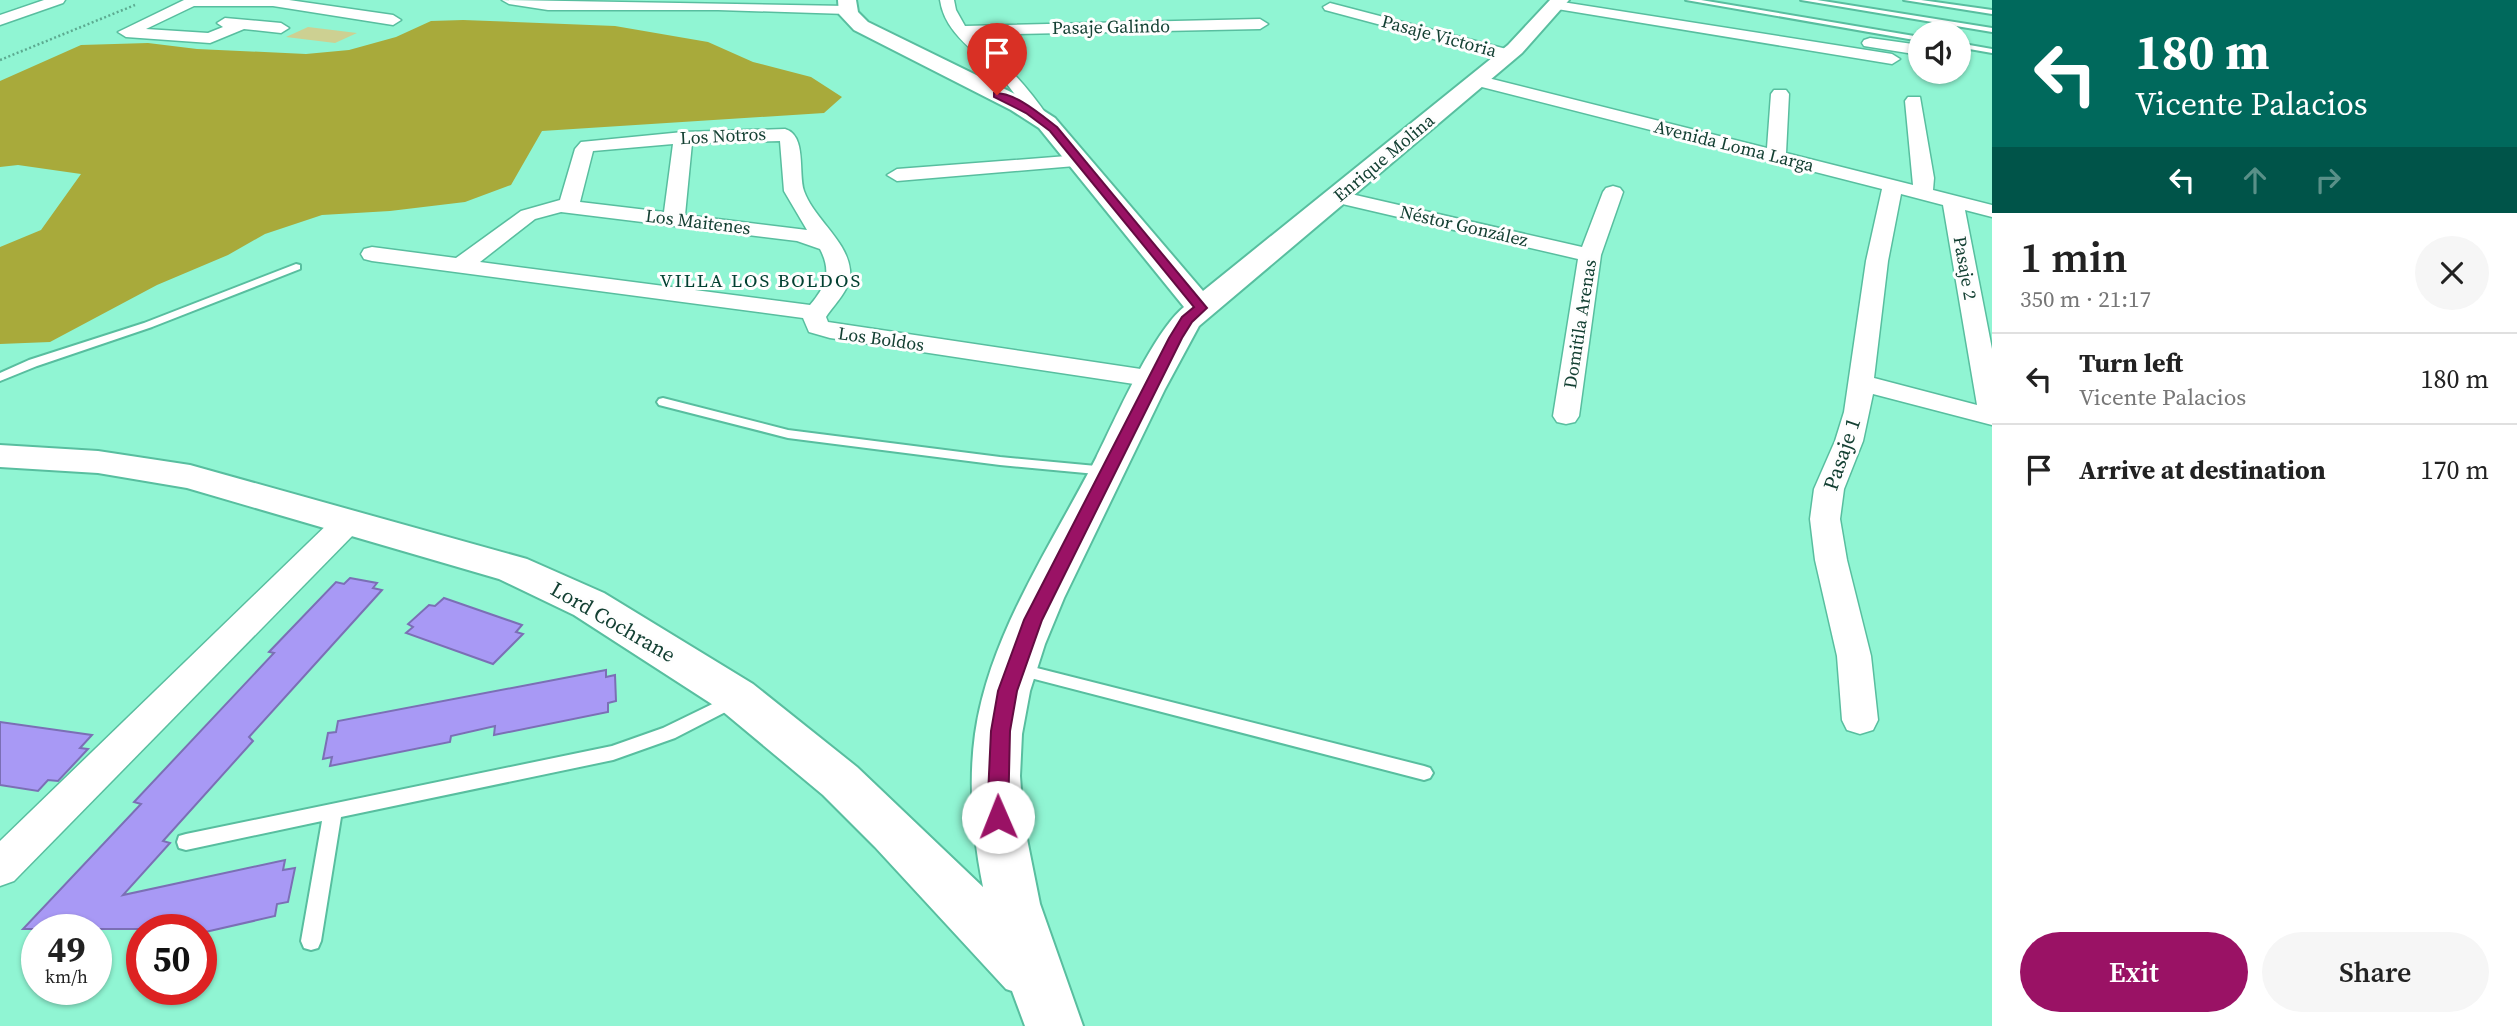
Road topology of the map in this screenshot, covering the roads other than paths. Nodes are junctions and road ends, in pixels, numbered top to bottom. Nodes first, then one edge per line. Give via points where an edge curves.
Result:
1 (58, 0) edge
2 (509, 0) edge
3 (947, 0) edge
4 (1600, 0) edge
5 (1689, 0) edge
6 (1804, 0) edge
7 (1907, 0) edge
8 (202, 1) edge
9 (267, 1) edge
10 (1558, 3) edge
11 (847, 5) edge
12 (666, 6) junction
13 (741, 6) junction
14 (1330, 7) dead end
15 (1992, 12) edge
16 (0, 20) edge
17 (393, 20) dead end
18 (657, 22) dead end
19 (244, 24) junction
20 (1260, 24) dead end
21 (730, 27) dead end
22 (281, 28) dead end
23 (1992, 30) edge
24 (962, 31) junction
25 (1908, 37) edge
26 (1971, 47) edge
27 (1908, 48) edge
28 (1992, 51) edge
29 (1508, 54) junction
30 (1892, 59) dead end
31 (1476, 80) junction
32 (1780, 94) dead end
33 (1914, 101) dead end
34 (1039, 117) junction
35 (683, 138) junction
36 (1776, 157) junction
37 (1080, 162) junction
38 (897, 175) dead end
39 (1892, 187) junction
40 (1613, 192) dead end
41 (1922, 194) junction
42 (1338, 197) junction
43 (1953, 202) junction
44 (569, 206) junction
45 (1992, 211) edge
46 (674, 218) junction
47 (825, 244) junction
48 (372, 254) dead end
49 (1590, 255) junction
50 (461, 265) junction
51 (296, 267) dead end
52 (1201, 308) junction
53 (817, 313) junction
54 (0, 377) edge
55 (1154, 379) junction
56 (1862, 383) junction
57 (663, 402) dead end
58 (1566, 416) dead end
59 (1992, 417) edge
60 (0, 456) edge
61 (1108, 471) junction
62 (348, 522) junction
63 (1016, 668) junction
64 (737, 697) junction
65 (1860, 720) dead end
66 (1424, 773) dead end
67 (333, 811) junction
68 (186, 842) dead end
69 (8, 850) edge
70 (311, 941) dead end
71 (1045, 1002) edge

1 - 16 street
2 - 12 street via 548,6
3 - 24 street via 950,15
4 - 27 street
5 - 25 lane
6 - 23 lane
7 - 15 lane
8 - 9 street
8 - 19 street via 127,32 210,38
9 - 17 street
9 - 19 street via 221,22
10 - 29 main road, Enrique Molina
10 - 30 street
11 - 13 street
11 - 34 main road via 853,20 870,32
12 - 13 street
12 - 18 street
13 - 21 street
14 - 29 street, Pasaje Victoria
19 - 22 street
20 - 24 street, Pasaje Galindo
24 - 34 street via 1018,86
26 - 28 lane
29 - 31 main road, Enrique Molina
31 - 36 street, Avenida Loma Larga
31 - 42 main road, Enrique Molina
32 - 36 street
33 - 41 street
34 - 37 main road
35 - 44 street, Los Notros via 588,146
35 - 46 street
35 - 47 street, Los Notros via 788,137 795,195
36 - 39 street, Avenida Loma Larga
37 - 38 street
37 - 52 main road
39 - 41 street, Avenida Loma Larga
39 - 56 street, Pasaje 1 via 1877,261
40 - 49 street, Domitila Arenas
41 - 43 street, Avenida Loma Larga
42 - 49 street, Néstor González
42 - 52 main road, Enrique Molina
43 - 45 street, Avenida Loma Larga
43 - 59 street, Pasaje 2
44 - 46 street, Los Maitenes
44 - 50 street, Los Maitenes via 528,215
46 - 47 street, Los Maitenes via 801,235
47 - 53 street, Los Notros via 837,262 839,276
48 - 50 street, Los Boldos
49 - 58 street, Domitila Arenas
50 - 53 street, Los Boldos
51 - 54 lane
52 - 55 main road, Enrique Molina via 1187,320
53 - 55 street, Los Boldos via 815,323 830,331
55 - 61 main road, Enrique Molina
56 - 59 street
56 - 65 street, Pasaje 1 via 1849,441 1829,489 1825,519 1854,656
57 - 61 lane via 788,434
60 - 62 main road, Lord Cochrane via 86,461 190,477
61 - 63 main road, Enrique Molina via 1033,620
62 - 64 main road, Lord Cochrane via 540,580 589,604
62 - 69 street
63 - 66 lane
63 - 71 main road, Enrique Molina via 1000,731 998,817 1015,919
64 - 67 lane via 669,733 613,753
64 - 71 main road, Lord Cochrane via 893,831
67 - 68 lane
67 - 70 lane

